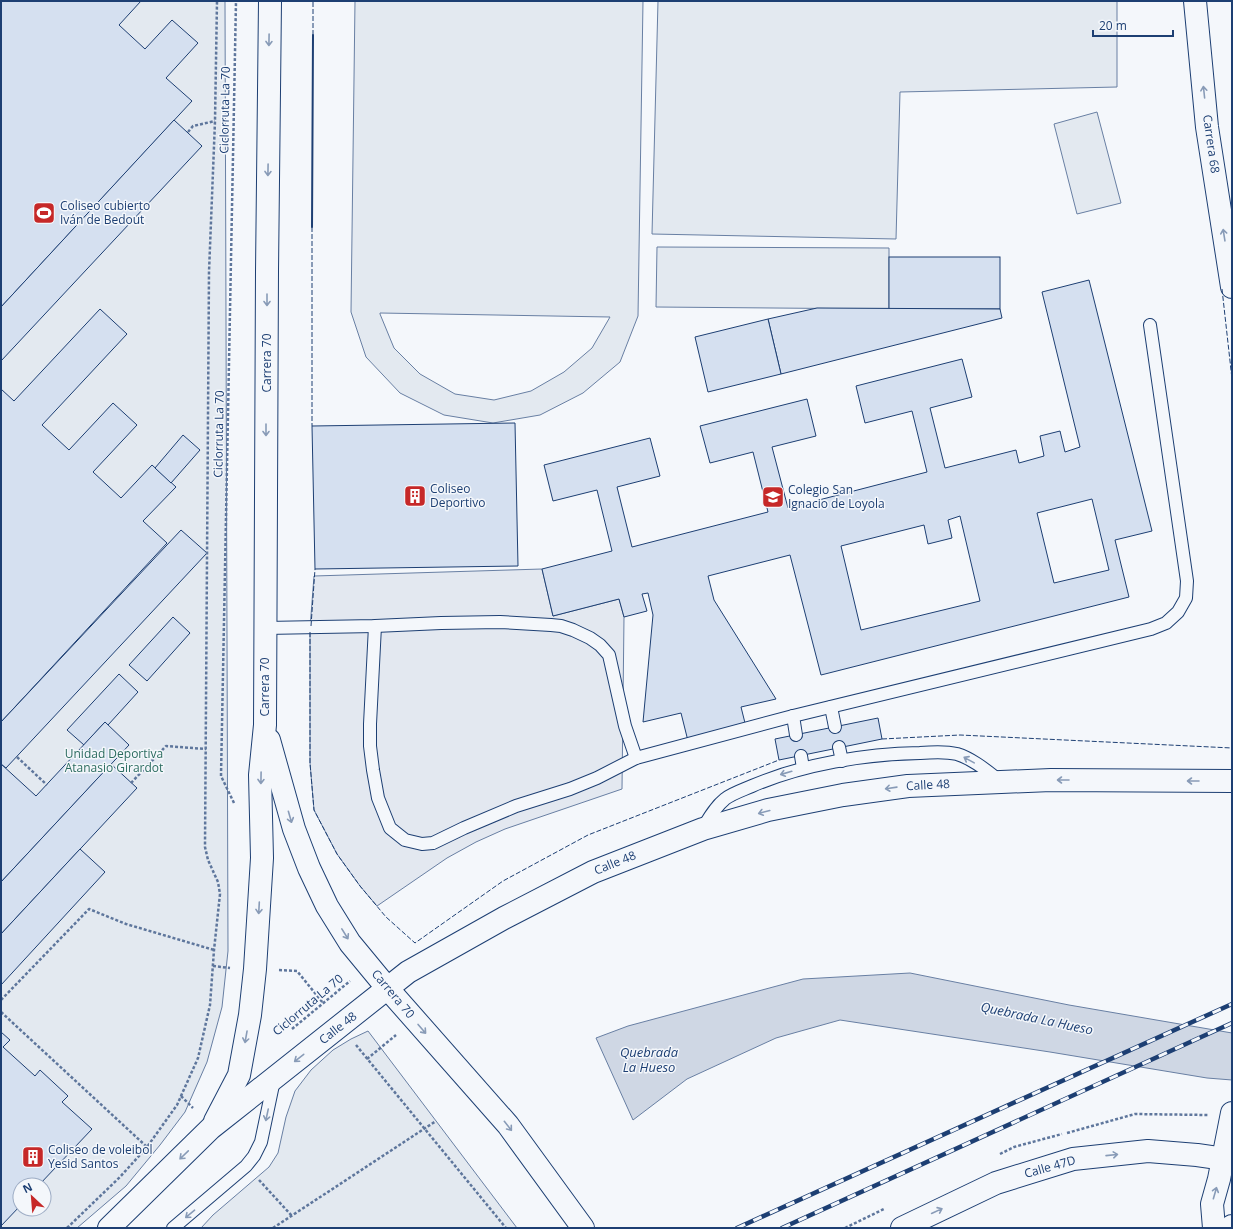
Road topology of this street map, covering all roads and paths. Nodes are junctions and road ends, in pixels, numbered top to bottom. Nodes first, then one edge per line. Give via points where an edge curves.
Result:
1 (217, 1) edge
2 (236, 1) edge
3 (270, 1) edge
4 (1195, 1) edge
5 (215, 121) junction
6 (188, 132) dead end
7 (1232, 287) edge
8 (1150, 325) dead end
9 (375, 626) junction
10 (265, 628) junction
11 (831, 707) junction
12 (793, 716) junction
13 (265, 725) junction
14 (835, 727) dead end
15 (796, 735) dead end
16 (839, 747) dead end
17 (206, 749) junction
18 (801, 756) dead end
19 (17, 757) dead end
20 (636, 758) junction
21 (842, 761) junction
22 (803, 768) junction
23 (1232, 781) edge
24 (1001, 782) junction
25 (131, 783) dead end
26 (47, 785) dead end
27 (235, 804) dead end
28 (703, 829) junction
29 (214, 950) junction
30 (368, 965) junction
31 (213, 966) junction
32 (255, 969) junction
33 (388, 989) junction
34 (1, 1000) edge
35 (323, 1004) junction
36 (1, 1012) edge
37 (341, 1026) junction
38 (287, 1034) dead end
39 (275, 1076) junction
40 (1232, 1113) edge
41 (436, 1121) dead end
42 (212, 1128) junction
43 (424, 1128) junction
44 (147, 1147) junction
45 (1228, 1160) edge
46 (246, 1166) junction
47 (292, 1216) junction
48 (67, 1228) edge
49 (109, 1228) edge
50 (173, 1228) edge
51 (273, 1228) edge
52 (506, 1228) edge
53 (583, 1228) edge
54 (902, 1228) edge
55 (1214, 1228) edge

1 - 5 path
2 - 27 path, Ciclorruta La 70 via 221,776
3 -> 10 street, Carrera 70
7 -> 4 street, Carrera 68 via 1207,127
5 - 6 path via 193,126
5 - 17 path via 210,272
8 - 11 lane via 1187,580 1186,598 1178,612 1166,623 1151,629
9 - 10 lane
9 - 20 lane via 500,622 561,626 590,638 609,655 625,726
9 - 20 lane via 370,724 372,770 378,798 390,828 405,840 422,844 433,843 516,806 597,778
10 - 13 street, Carrera 70
11 - 12 lane
11 - 14 lane
12 - 15 lane
12 - 20 lane
13 -> 30 street, Carrera 70 via 294,829 309,868 327,906 350,943
13 -> 32 street, Carrera 70 via 260,775 262,858
16 - 21 lane
17 - 25 path via 166,746
17 - 29 path via 205,847 220,894
18 - 22 lane
19 - 26 path
21 - 22 lane
24 -> 21 lane via 973,762 955,754 941,752
22 -> 28 lane via 772,777 725,799
23 -> 24 street, Calle 48
24 -> 28 street, Calle 48 via 908,786 843,795 768,810
28 - 33 street, Calle 48 via 593,872 408,972
29 - 31 path
29 - 34 path via 126,924 89,909
30 - 33 street, Carrera 70
30 - 35 path, Ciclorruta La 70
31 - 32 path
31 - 44 path via 210,1005 198,1058 177,1105
32 - 35 path via 297,971
32 -> 42 street, Carrera 70 via 239,1075
33 - 37 street, Calle 48
33 -> 53 street, Carrera 70 via 508,1125
35 - 37 path
35 - 38 path, Ciclorruta La 70
36 - 44 path
37 -> 39 street, Calle 48
37 - 43 path
39 - 42 street, Calle 48
39 -> 46 lane via 261,1142
40 - 45 street
41 - 43 path
42 -> 49 street, Calle 48
43 - 47 path
43 - 52 path
44 - 48 path via 120,1178
54 -> 45 street, Calle 47D via 996,1183 1073,1159 1148,1151
55 -> 45 street via 1212,1204
46 - 47 path
46 -> 50 lane
47 - 51 path

